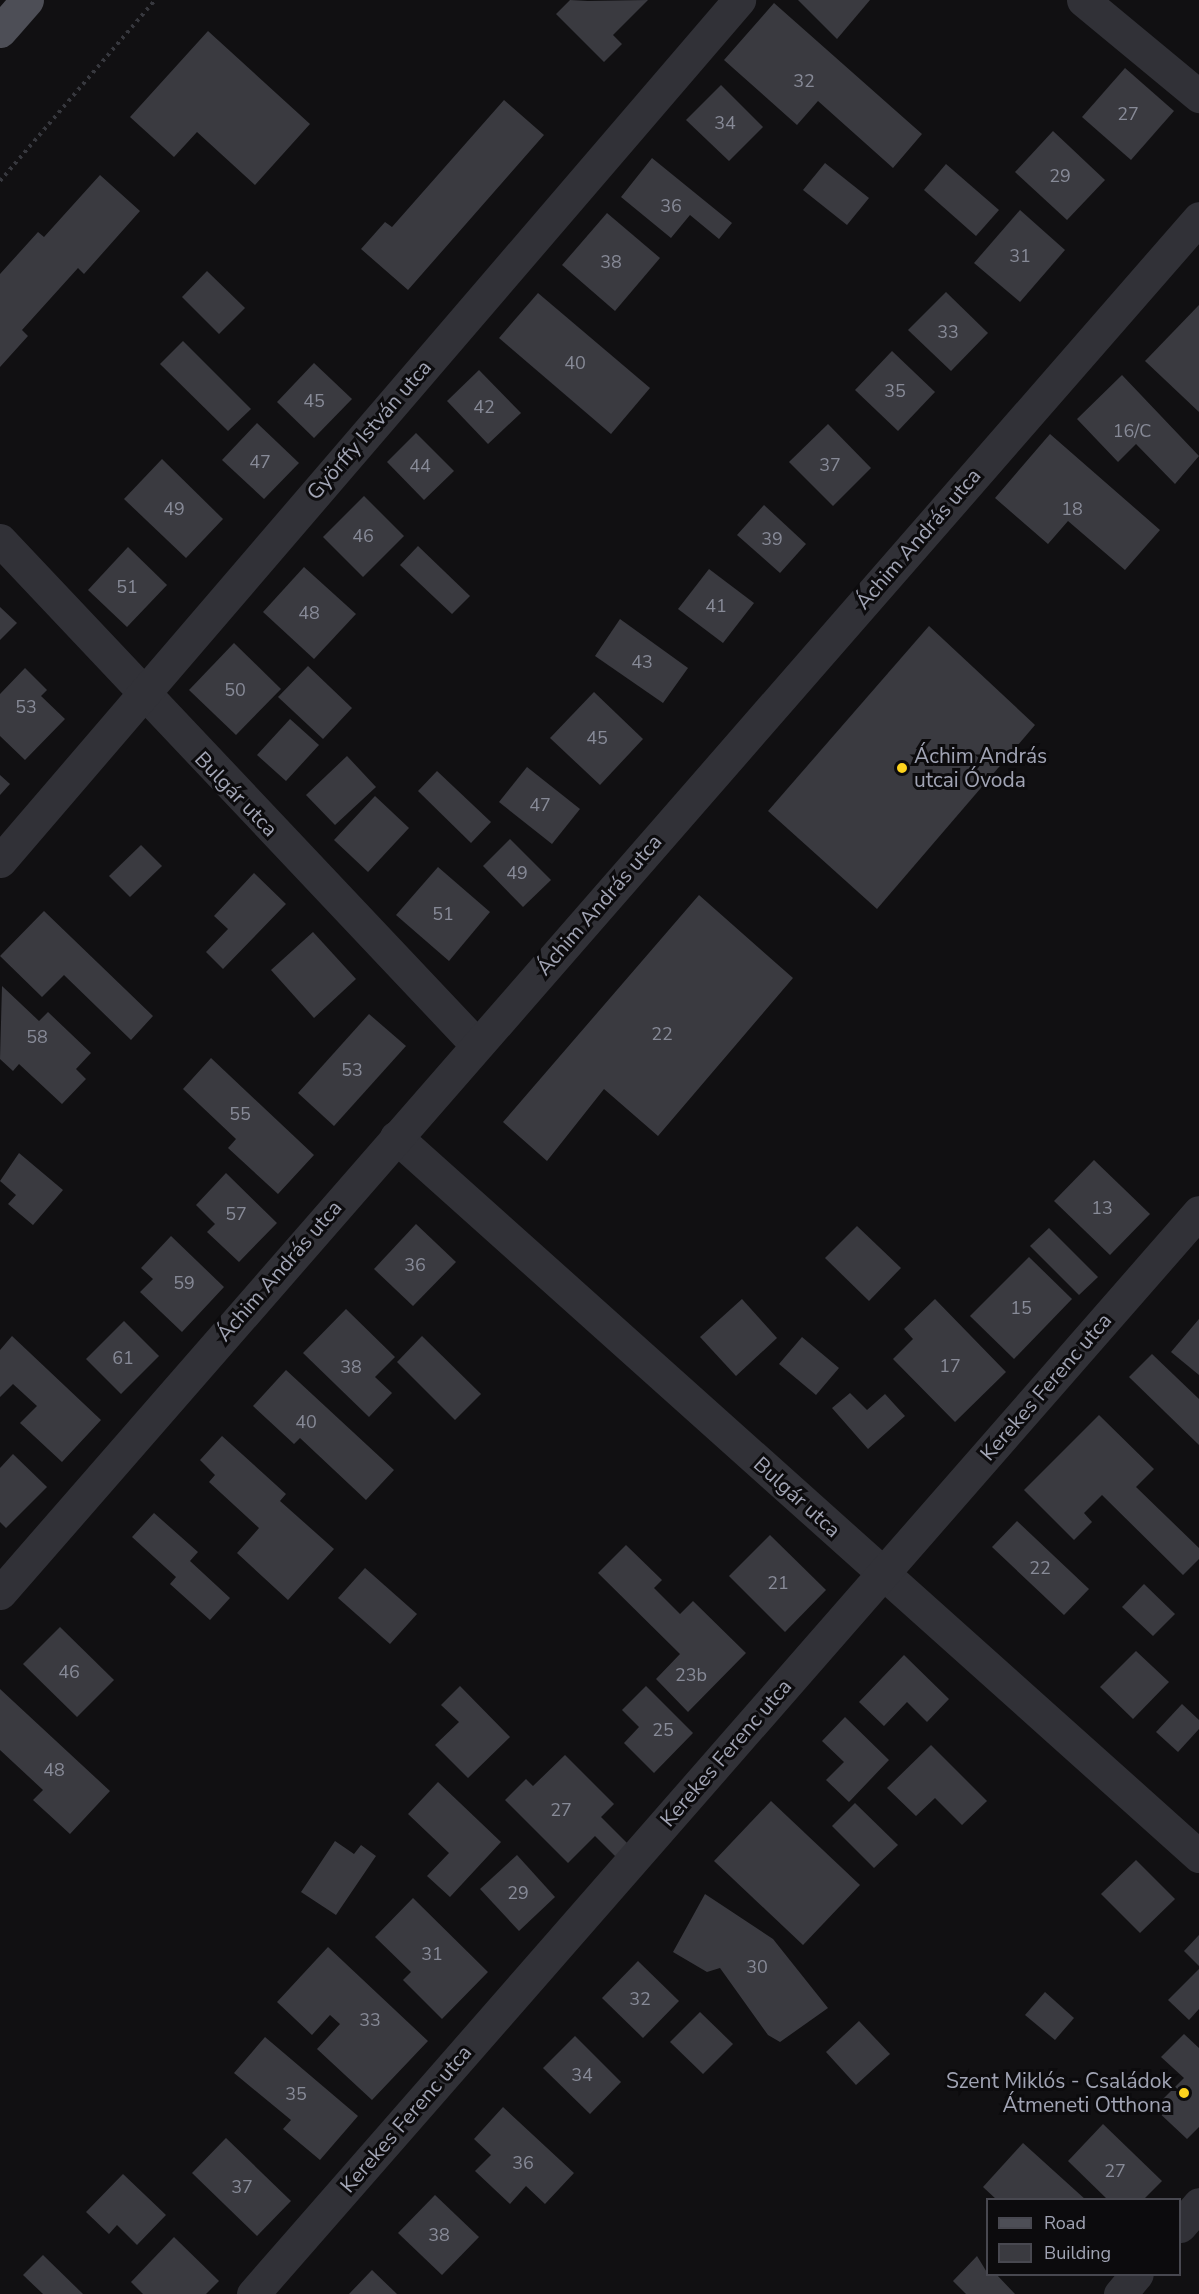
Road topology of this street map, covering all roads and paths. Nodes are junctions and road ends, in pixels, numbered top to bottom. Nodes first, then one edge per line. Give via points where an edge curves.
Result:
1 (27, 0) edge
2 (155, 0) edge
3 (739, 0) edge
4 (1083, 0) edge
5 (0, 31) edge
6 (1199, 96) edge
7 (0, 181) edge
8 (1199, 218) edge
9 (0, 540) edge
10 (141, 695) junction
11 (0, 861) edge
12 (476, 1044) junction
13 (396, 1137) junction
14 (1199, 1212) edge
15 (882, 1574) junction
16 (0, 1593) edge
17 (1199, 1856) edge
18 (1199, 2204) edge
19 (1181, 2224) edge
20 (1135, 2276) edge
21 (254, 2294) edge
22 (1120, 2294) edge

1 - 5 main road
2 - 7 path
3 - 10 street, Györffy István utca
4 - 6 street
8 - 12 street, Áchim András utca
9 - 10 street, Bulgár utca
10 - 11 street, Györffy István utca
10 - 12 street, Bulgár utca
12 - 13 street, Áchim András utca
13 - 15 street, Bulgár utca
13 - 16 street, Áchim András utca
14 - 15 street, Kerekes Ferenc utca
15 - 17 street, Bulgár utca
15 - 21 street, Kerekes Ferenc utca
18 - 19 street
20 - 22 street

